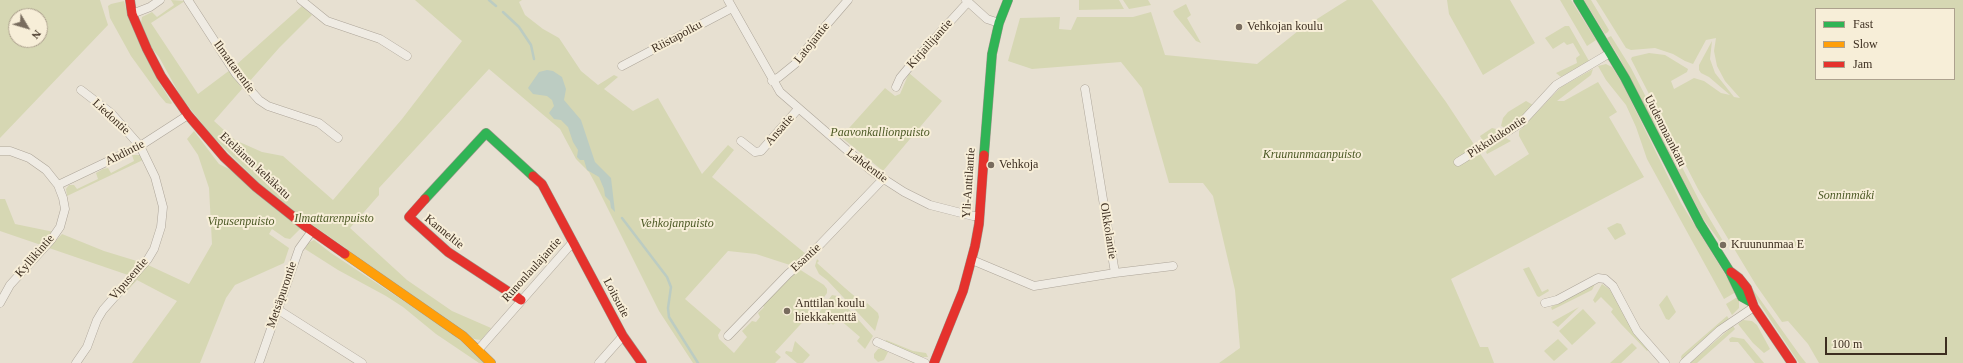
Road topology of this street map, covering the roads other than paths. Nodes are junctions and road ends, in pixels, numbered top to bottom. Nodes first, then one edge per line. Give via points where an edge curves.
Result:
1 (130, 0) edge
2 (160, 0) edge
3 (188, 0) edge
4 (301, 0) edge
5 (728, 0) edge
6 (848, 0) edge
7 (1008, 0) edge
8 (1578, 0) edge
9 (967, 1) edge
10 (732, 8) junction
11 (132, 14) junction
12 (999, 24) junction
13 (1610, 53) junction
14 (407, 56) dead end
15 (622, 66) dead end
16 (772, 81) junction
17 (896, 87) dead end
18 (81, 90) dead end
19 (1085, 90) dead end
20 (798, 109) junction
21 (188, 115) junction
22 (486, 133) joint
23 (338, 138) dead end
24 (740, 141) dead end
25 (140, 146) junction
26 (0, 151) edge
27 (1458, 162) dead end
28 (883, 179) junction
29 (58, 185) junction
30 (979, 216) junction
31 (312, 231) junction
32 (573, 242) junction
33 (972, 260) junction
34 (1173, 266) dead end
35 (1115, 273) junction
36 (521, 300) junction
37 (0, 303) edge
38 (1544, 303) dead end
39 (1753, 305) junction
40 (277, 309) junction
41 (623, 336) junction
42 (728, 336) dead end
43 (877, 342) dead end
44 (479, 350) junction
45 (76, 363) edge
46 (259, 363) edge
47 (362, 363) edge
48 (491, 363) edge
49 (599, 363) edge
50 (642, 363) edge
51 (925, 363) edge
52 (934, 363) edge
53 (1665, 363) edge
54 (1684, 363) edge
55 (1792, 363) edge

1 - 11 street, Eteläinen kehäkatu
2 - 11 street
3 - 23 street, Ilmattarentie via 236,74 259,100 268,106 319,123
4 - 14 street via 327,21 380,39
5 - 10 street, Lahdentie
6 - 16 street, Latojantie via 795,64
7 - 12 street, Yli-Anttilantie
8 - 13 street, Uudenmaankatu
9 - 12 street via 987,19
9 - 17 street, Kirjailijantie via 900,78
10 - 15 street, Riistapolku
10 - 16 street, Lahdentie
11 - 21 street, Eteläinen kehäkatu via 154,64
12 - 30 street, Yli-Anttilantie via 990,69
13 - 27 street, Pikkulukontie via 1556,85 1521,123
13 - 39 street, Uudenmaankatu via 1700,224 1730,272 1747,288
16 - 20 street, Lahdentie
18 - 25 street, Liedontie via 111,113
19 - 35 street, Olkkolantie
20 - 24 street, Ansatie via 761,151 755,152
20 - 28 street, Lahdentie
21 - 25 street, Ahdintie
21 - 31 street, Eteläinen kehäkatu via 256,187
22 - 32 street, Runonlaulajantie via 542,184
22 - 36 street, Kanneltie via 409,217 448,252
25 - 29 street, Ahdintie
25 - 45 street, Vipusentie via 155,177 163,208 159,236 148,259 103,310 87,347
26 - 29 street via 10,151 29,158 46,170
28 - 30 street, Lahdentie via 930,205
28 - 42 street, Esantie
29 - 37 street, Kyllikintie via 65,209 60,227 10,285
30 - 33 street, Yli-Anttilantie
31 - 40 street, Metsäpurontie via 299,249
31 - 44 street, Eteläinen kehäkatu via 448,324
32 - 36 street, Runonlaulajantie
32 - 41 street, Loitsutie
33 - 35 street, Olkkolantie via 1034,286
33 - 52 street, Yli-Anttilantie via 963,291
34 - 35 street
36 - 44 street, Runonlaulajantie
38 - 53 street via 1557,300 1598,278 1606,279 1613,286 1637,331
39 - 54 street via 1720,330
39 - 55 street, Uudenmaankatu
40 - 46 street, Metsäpurontie
40 - 47 street
41 - 49 street
41 - 50 street, Loitsutie
43 - 51 street
44 - 48 street, Eteläinen kehäkatu

